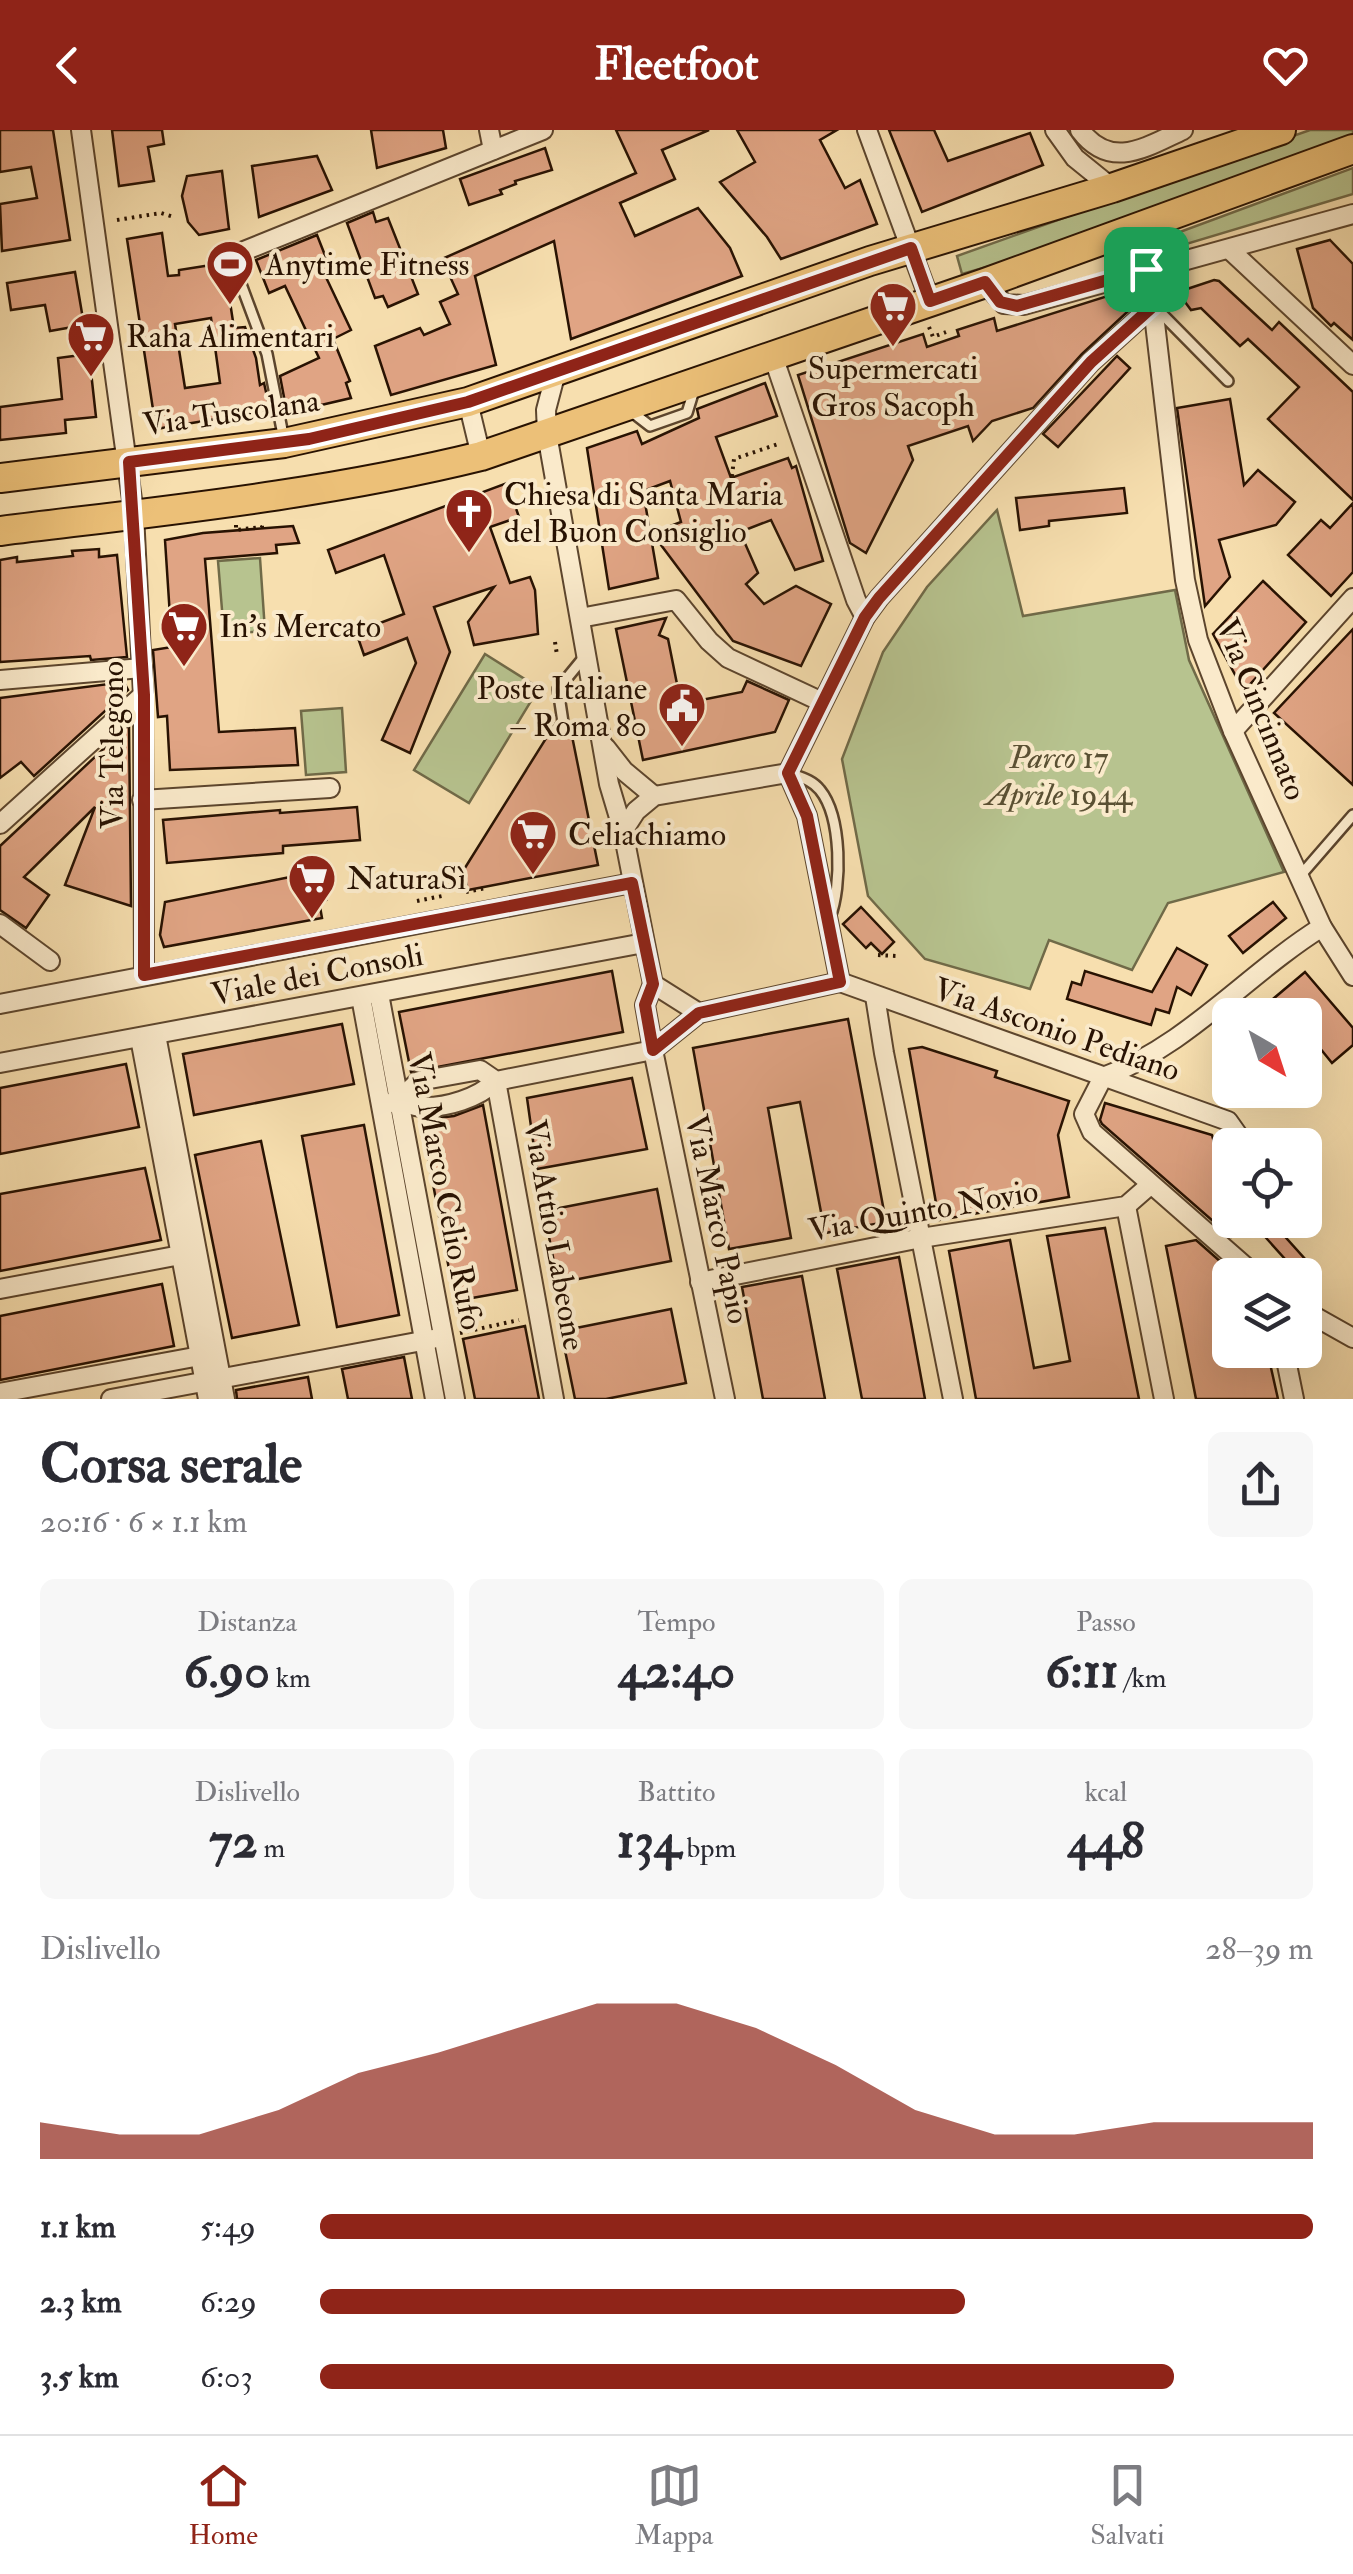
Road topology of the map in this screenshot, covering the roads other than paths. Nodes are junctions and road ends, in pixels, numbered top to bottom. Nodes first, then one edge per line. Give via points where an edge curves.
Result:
1 (80, 130) edge
2 (489, 130) edge
3 (543, 130) edge
4 (867, 130) edge
5 (1055, 130) edge
6 (1080, 130) edge
7 (1183, 130) edge
8 (1281, 130) edge
9 (1353, 149) edge
10 (493, 150) junction
11 (1112, 188) junction
12 (1353, 214) edge
13 (911, 248) junction
14 (1230, 250) junction
15 (234, 255) joint
16 (1146, 269) junction
17 (985, 282) junction
18 (1153, 306) junction
19 (929, 312) junction
20 (772, 356) junction
21 (1353, 365) edge
22 (556, 372) junction
23 (1228, 381) dead end
24 (468, 402) junction
25 (547, 434) junction
26 (284, 443) junction
27 (480, 456) junction
28 (129, 462) junction
29 (0, 478) edge
30 (134, 514) junction
31 (0, 530) edge
32 (1353, 598) edge
33 (865, 617) junction
34 (580, 618) junction
35 (586, 654) junction
36 (142, 668) junction
37 (0, 680) edge
38 (144, 695) junction
39 (822, 702) junction
40 (600, 726) junction
41 (1234, 731) junction
42 (604, 746) junction
43 (788, 773) junction
44 (330, 788) dead end
45 (654, 796) junction
46 (142, 800) junction
47 (1353, 814) edge
48 (0, 824) edge
49 (623, 831) junction
50 (1300, 876) junction
51 (632, 883) junction
52 (0, 924) edge
53 (1322, 927) junction
54 (644, 943) junction
55 (1347, 953) edge
56 (50, 961) dead end
57 (144, 975) junction
58 (1353, 976) edge
59 (840, 982) junction
60 (653, 984) junction
61 (370, 996) junction
62 (875, 996) junction
63 (0, 1004) edge
64 (699, 1013) junction
65 (148, 1036) junction
66 (653, 1050) junction
67 (0, 1063) edge
68 (1102, 1076) junction
69 (496, 1081) junction
70 (390, 1103) junction
71 (1233, 1128) edge
72 (1150, 1185) junction
73 (1126, 1206) junction
74 (921, 1238) junction
75 (188, 1254) junction
76 (1236, 1258) edge
77 (700, 1282) junction
78 (0, 1289) edge
79 (1322, 1321) edge
80 (443, 1337) junction
81 (1353, 1338) edge
82 (424, 1342) junction
83 (200, 1356) junction
84 (1288, 1368) edge
85 (211, 1387) edge
86 (0, 1393) edge
87 (111, 1399) edge
88 (225, 1399) edge
89 (435, 1399) edge
90 (455, 1399) edge
91 (554, 1399) edge
92 (725, 1399) edge
93 (953, 1399) edge
94 (1164, 1399) edge
95 (1294, 1399) edge

1 - 28 street, Via Telegono
2 - 10 street
3 - 10 street
4 - 13 street
5 - 11 street via 1074,158
6 - 7 street via 1094,146 1125,153
8 - 11 main road, Via Tuscolana
9 - 17 main road
10 - 15 street
11 - 13 main road, Via Tuscolana
12 - 14 street
13 - 19 street
13 - 22 main road, Via Tuscolana
14 - 16 street
14 - 21 street
15 - 26 lane via 272,370
16 - 17 street via 1017,306 1000,302
16 - 18 street, Via Cincinnato
17 - 19 main road
18 - 23 lane
18 - 33 street via 1091,362
18 - 41 street, Via Cincinnato via 1190,610
19 - 20 main road
20 - 25 main road
20 - 33 street
22 - 24 main road, Via Tuscolana
22 - 25 street
24 - 26 main road, Via Tuscolana
24 - 27 street
25 - 27 main road
25 - 34 street, Via Marco Papio
26 - 28 main road, Via Tuscolana
27 - 30 main road
28 - 29 main road, Via Tuscolana
28 - 30 street, Via Telegono
30 - 31 main road
30 - 36 street, Via Telegono
32 - 41 street
33 - 39 street
34 - 35 street, Via Marco Papio
34 - 39 street via 676,600 728,658
35 - 40 street, Via Marco Papio
35 - 40 lane via 557,698 564,728
36 - 37 street
36 - 38 street, Via Telegono
38 - 46 street, Via Telegono
38 - 48 street
39 - 43 street
40 - 42 street, Via Marco Papio
41 - 50 street, Via Cincinnato
42 - 45 street
42 - 49 street, Via Marco Papio
43 - 45 street
43 - 59 street via 807,816
44 - 46 street
45 - 49 street
46 - 57 street, Via Telegono
47 - 50 lane
49 - 51 street, Via Marco Papio
50 - 53 street, Via Cincinnato
51 - 54 street, Via Marco Papio
51 - 57 street, Viale dei Consoli
52 - 56 street
53 - 55 street, Via Cincinnato
53 - 68 street via 1164,1046
54 - 60 street, Via Marco Papio
54 - 61 street, Viale dei Consoli
55 - 58 street, Via Cincinnato
57 - 63 street, Viale dei Consoli
59 - 62 street, Via Asconio Pediano
59 - 64 street
60 - 64 street
60 - 66 street, Via Marco Papio via 645,1005
61 - 65 street, Viale dei Consoli
61 - 70 street, Via Marco Celio Rufo
62 - 68 street, Via Asconio Pediano
62 - 74 street
64 - 66 street
65 - 67 street, Viale dei Consoli
65 - 75 street
66 - 69 street
66 - 77 street, Via Marco Papio
68 - 71 street, Via Asconio Pediano
68 - 72 street via 1084,1114 1092,1132
69 - 70 street via 480,1070 418,1081
69 - 91 street, Via Attio Labeone
70 - 80 street, Via Marco Celio Rufo
70 - 82 street, Via Marco Celio Rufo
72 - 73 street
72 - 76 street
73 - 74 street, Via Quinto Novio
73 - 94 street
74 - 77 street, Via Quinto Novio
74 - 93 street
75 - 78 street
75 - 83 street
75 - 85 street
77 - 92 street, Via Marco Papio
79 - 81 street
80 - 82 street
80 - 90 street, Via Marco Celio Rufo
82 - 85 street
82 - 89 street, Via Marco Celio Rufo
83 - 85 street
83 - 86 street
84 - 95 street
85 - 87 street
85 - 88 street

